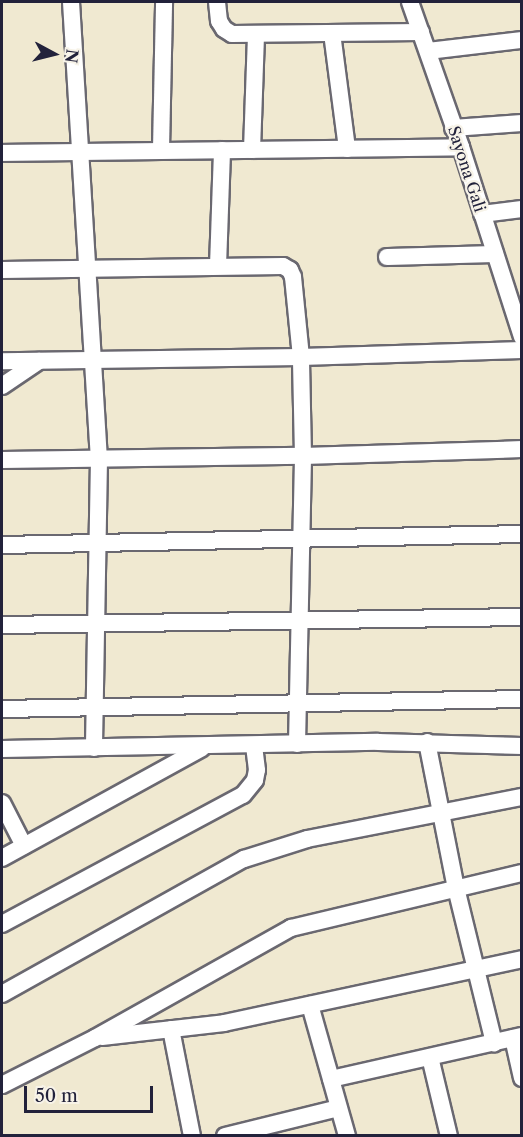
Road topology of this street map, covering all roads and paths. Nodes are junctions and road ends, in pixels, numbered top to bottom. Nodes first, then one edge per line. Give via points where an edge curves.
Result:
1 (71, 2) edge
2 (164, 2) edge
3 (217, 2) edge
4 (410, 2) edge
5 (421, 32) junction
6 (332, 33) junction
7 (256, 35) junction
8 (522, 40) edge
9 (428, 51) junction
10 (522, 123) edge
11 (453, 128) junction
12 (460, 147) junction
13 (161, 149) junction
14 (347, 149) junction
15 (78, 150) junction
16 (222, 150) junction
17 (252, 150) junction
18 (2, 153) edge
19 (522, 209) edge
20 (482, 214) junction
21 (495, 254) junction
22 (387, 257) dead end
23 (218, 266) junction
24 (87, 268) junction
25 (2, 270) edge
26 (513, 286) edge
27 (522, 338) edge
28 (522, 350) edge
29 (301, 357) junction
30 (94, 359) junction
31 (39, 360) junction
32 (2, 362) edge
33 (2, 386) edge
34 (522, 449) edge
35 (303, 456) junction
36 (99, 459) junction
37 (2, 460) edge
38 (522, 534) edge
39 (301, 540) junction
40 (99, 542) junction
41 (2, 545) edge
42 (522, 617) edge
43 (300, 621) junction
44 (97, 624) junction
45 (2, 626) edge
46 (522, 699) edge
47 (298, 704) junction
48 (96, 707) junction
49 (2, 709) edge
50 (427, 742) junction
51 (297, 744) junction
52 (254, 745) junction
53 (205, 746) junction
54 (522, 746) edge
55 (94, 748) junction
56 (2, 749) edge
57 (522, 796) edge
58 (2, 803) edge
59 (439, 813) junction
60 (24, 846) junction
61 (2, 858) edge
62 (522, 873) edge
63 (456, 888) junction
64 (2, 924) edge
65 (522, 959) edge
66 (476, 969) junction
67 (2, 994) edge
68 (310, 1005) junction
69 (171, 1029) junction
70 (517, 1037) edge
71 (95, 1038) junction
72 (494, 1042) junction
73 (430, 1057) junction
74 (522, 1078) edge
75 (331, 1079) junction
76 (2, 1085) edge
77 (339, 1108) junction
78 (192, 1136) edge
79 (225, 1136) edge
80 (347, 1136) edge
81 (449, 1136) edge

1 - 15 street
2 - 13 street
3 - 7 street via 224,29 232,34
4 - 5 street, Sayona Gali
5 - 6 street
5 - 9 street, Sayona Gali
6 - 7 street
6 - 14 street
7 - 17 street
8 - 9 street
9 - 11 street, Sayona Gali
10 - 11 street
11 - 12 street, Sayona Gali
12 - 14 street
12 - 20 street, Sayona Gali
13 - 15 street
13 - 16 street
14 - 17 street
15 - 18 street
15 - 24 street
16 - 17 street
16 - 23 street
19 - 20 street
20 - 21 street, Sayona Gali
21 - 22 street
21 - 26 street, Sayona Gali
23 - 24 street
23 - 29 street via 274,265 290,270
24 - 25 street
24 - 30 street
26 - 27 street, Sayona Gali
28 - 29 street
29 - 30 street
29 - 35 street
30 - 31 street
30 - 36 street
31 - 32 street
31 - 33 street
34 - 35 street
35 - 36 street
35 - 39 street
36 - 37 street
36 - 40 street
38 - 39 street
39 - 40 street
39 - 43 street
40 - 41 street
40 - 44 street
42 - 43 street
43 - 44 street
43 - 47 street
44 - 45 street
44 - 48 street
46 - 47 street
47 - 48 street
47 - 51 street
48 - 49 street
48 - 55 street
50 - 51 street
50 - 54 street
50 - 59 street
51 - 52 street
52 - 53 street
52 - 64 street via 255,780 243,795
53 - 55 street
53 - 60 street
55 - 56 street
57 - 59 street
58 - 60 street
59 - 63 street
59 - 67 street via 307,839 244,859
60 - 61 street
62 - 63 street
63 - 66 street
63 - 71 street via 291,928
65 - 66 street
66 - 68 street
66 - 72 street
68 - 69 street via 224,1023
68 - 75 street
69 - 71 street
69 - 78 street
70 - 72 street
70 - 74 street
71 - 76 street
72 - 73 street
73 - 75 street
73 - 81 street
75 - 77 street
77 - 79 street
77 - 80 street

